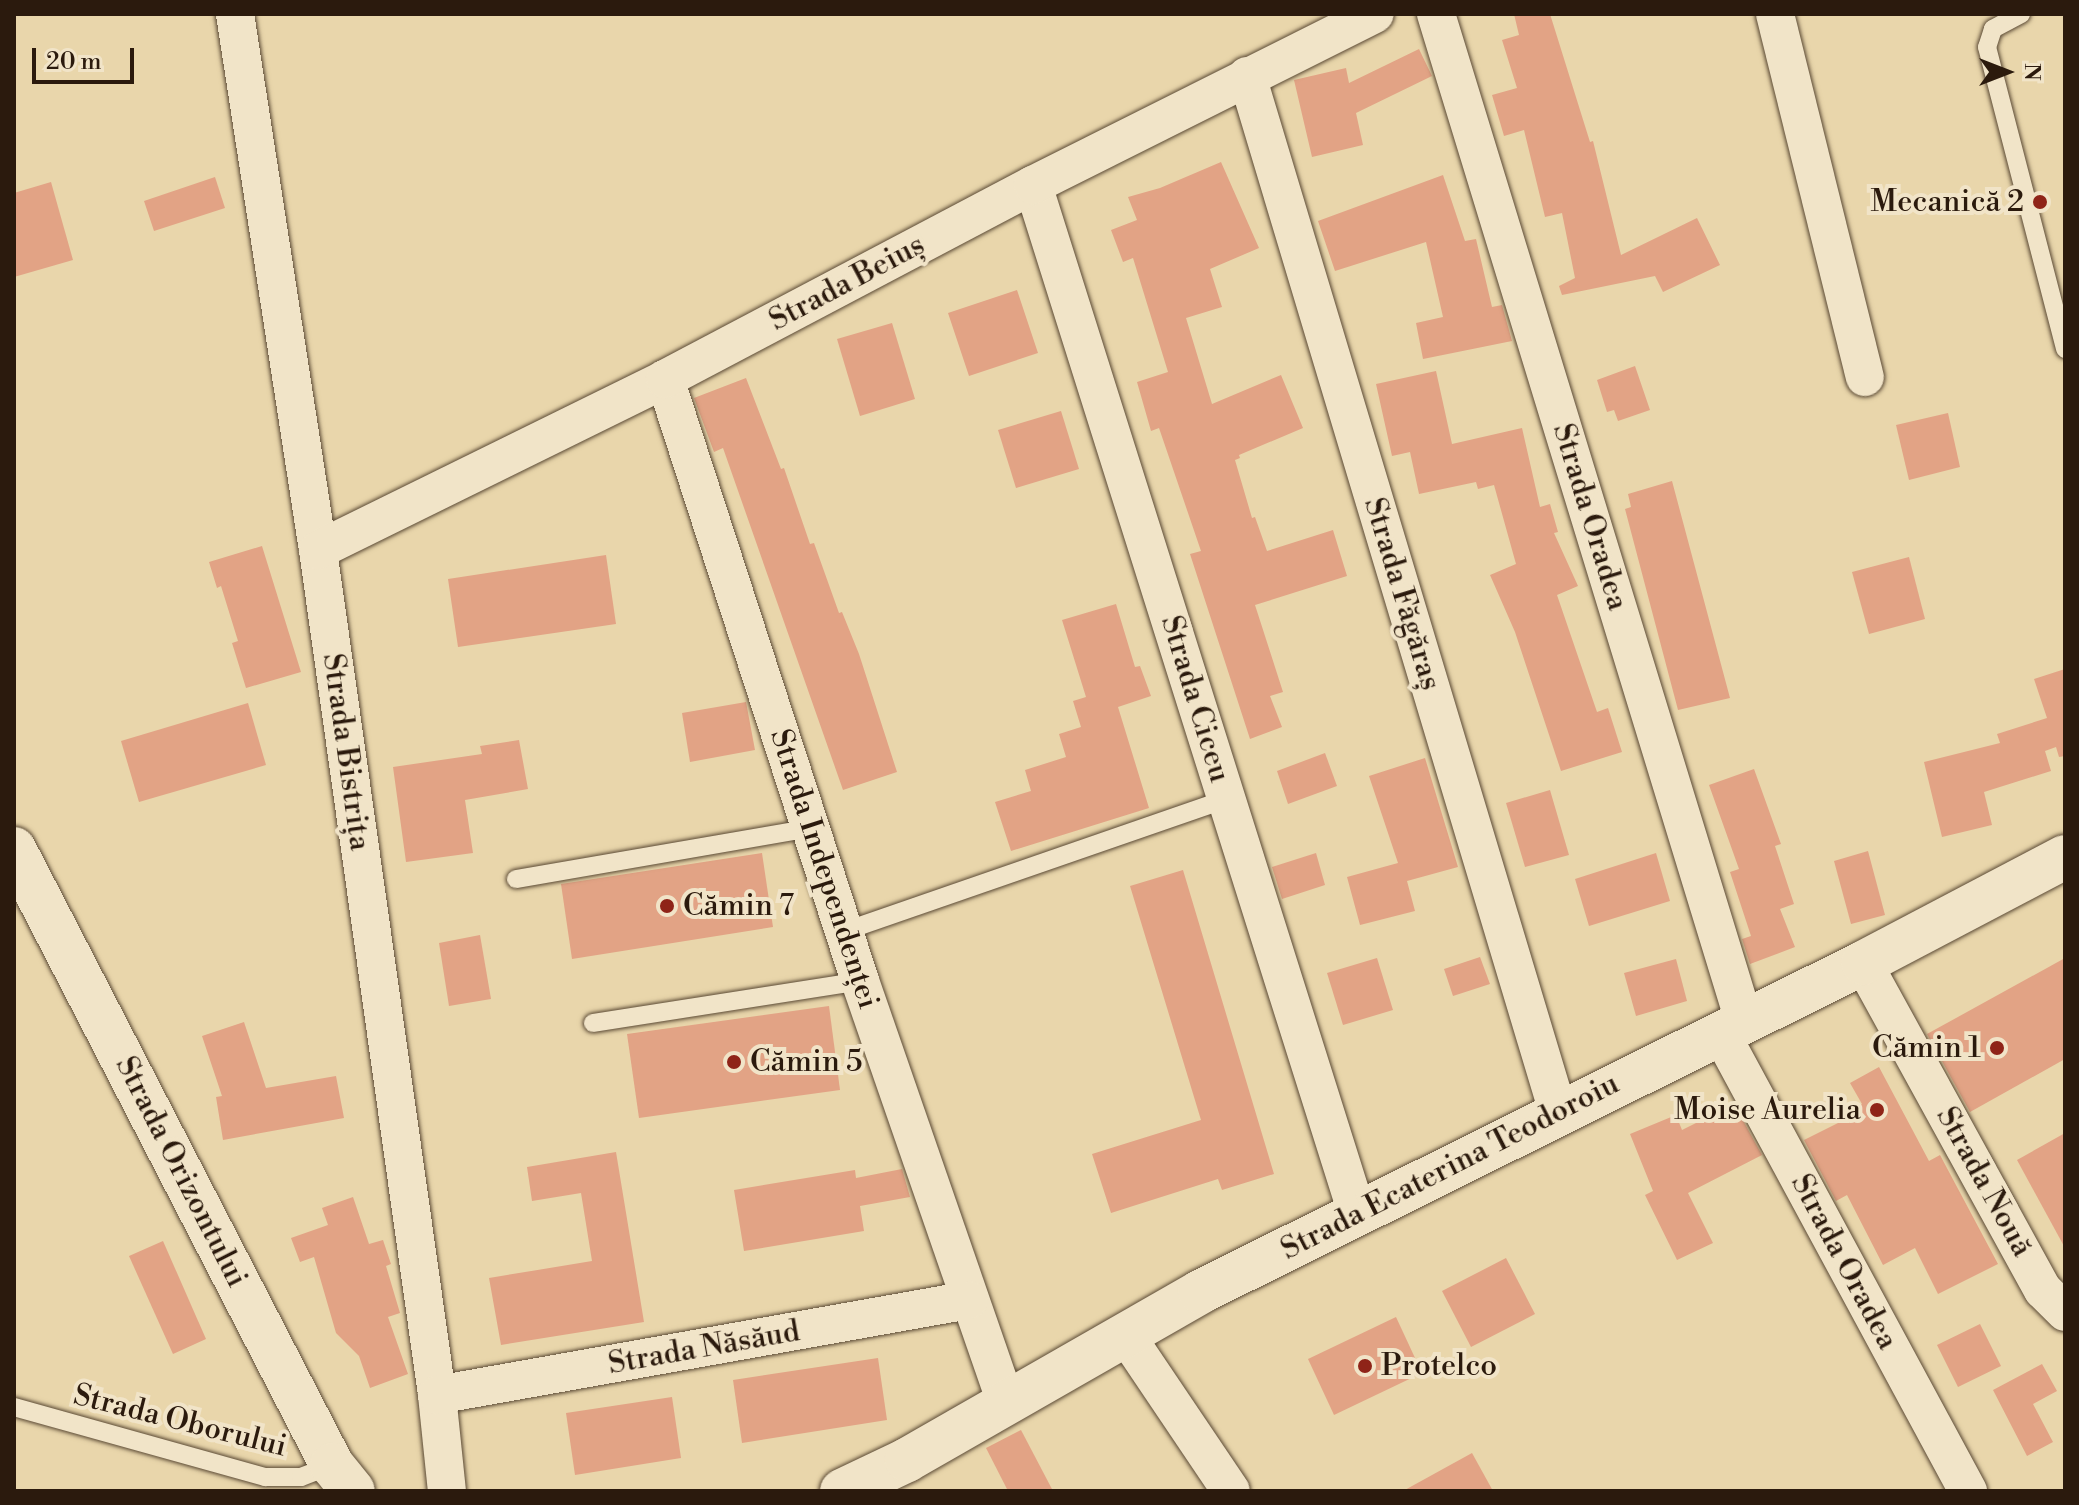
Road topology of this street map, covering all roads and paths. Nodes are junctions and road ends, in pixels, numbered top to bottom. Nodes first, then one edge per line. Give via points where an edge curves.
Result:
1 (235, 14) edge
2 (1375, 14) edge
3 (1436, 14) edge
4 (1775, 14) edge
5 (2021, 14) edge
6 (1247, 76) junction
7 (1033, 185) junction
8 (2065, 349) edge
9 (1865, 377) dead end
10 (665, 379) junction
11 (318, 550) junction
12 (1226, 799) junction
13 (810, 828) junction
14 (14, 849) edge
15 (2065, 857) edge
16 (516, 879) dead end
17 (845, 931) junction
18 (1863, 963) junction
19 (860, 981) junction
20 (593, 1023) dead end
21 (1732, 1027) junction
22 (1558, 1112) junction
23 (1357, 1213) junction
24 (969, 1300) junction
25 (2065, 1312) edge
26 (1125, 1334) junction
27 (437, 1395) junction
28 (1006, 1402) junction
29 (14, 1407) edge
30 (343, 1478) edge
31 (447, 1491) edge
32 (842, 1491) edge
33 (1231, 1491) edge
34 (1968, 1491) edge

1 - 11 street, Strada Bistrița
2 - 6 street, Strada Beiuș
3 - 21 street, Strada Oradea
4 - 9 street
5 - 8 lane via 1993,29 1987,47
6 - 7 street, Strada Beiuș
6 - 22 street, Strada Făgăraș
7 - 10 street, Strada Beiuș
7 - 12 street, Strada Ciceu
10 - 11 street, Strada Beiuș
10 - 13 street, Strada Independenței
11 - 27 street, Strada Bistrița
12 - 17 lane
12 - 23 street, Strada Ciceu
13 - 16 lane
13 - 17 street, Strada Independenței
14 - 30 main road, Strada Orizontului
15 - 18 main road, Strada Ecaterina Teodoroiu
17 - 19 street, Strada Independenței
18 - 21 main road, Strada Ecaterina Teodoroiu
18 - 25 street, Strada Nouă via 2043,1290
19 - 20 lane
19 - 24 street, Strada Independenței
21 - 22 main road, Strada Ecaterina Teodoroiu
21 - 34 street, Strada Oradea
22 - 23 main road, Strada Ecaterina Teodoroiu
23 - 26 main road, Strada Ecaterina Teodoroiu
24 - 27 street, Strada Năsăud
24 - 28 street, Strada Independenței
26 - 28 main road, Strada Ecaterina Teodoroiu
26 - 33 street
27 - 31 street, Strada Bistrița
28 - 32 main road, Strada Ecaterina Teodoroiu
29 - 30 lane, Strada Oborului via 265,1477

